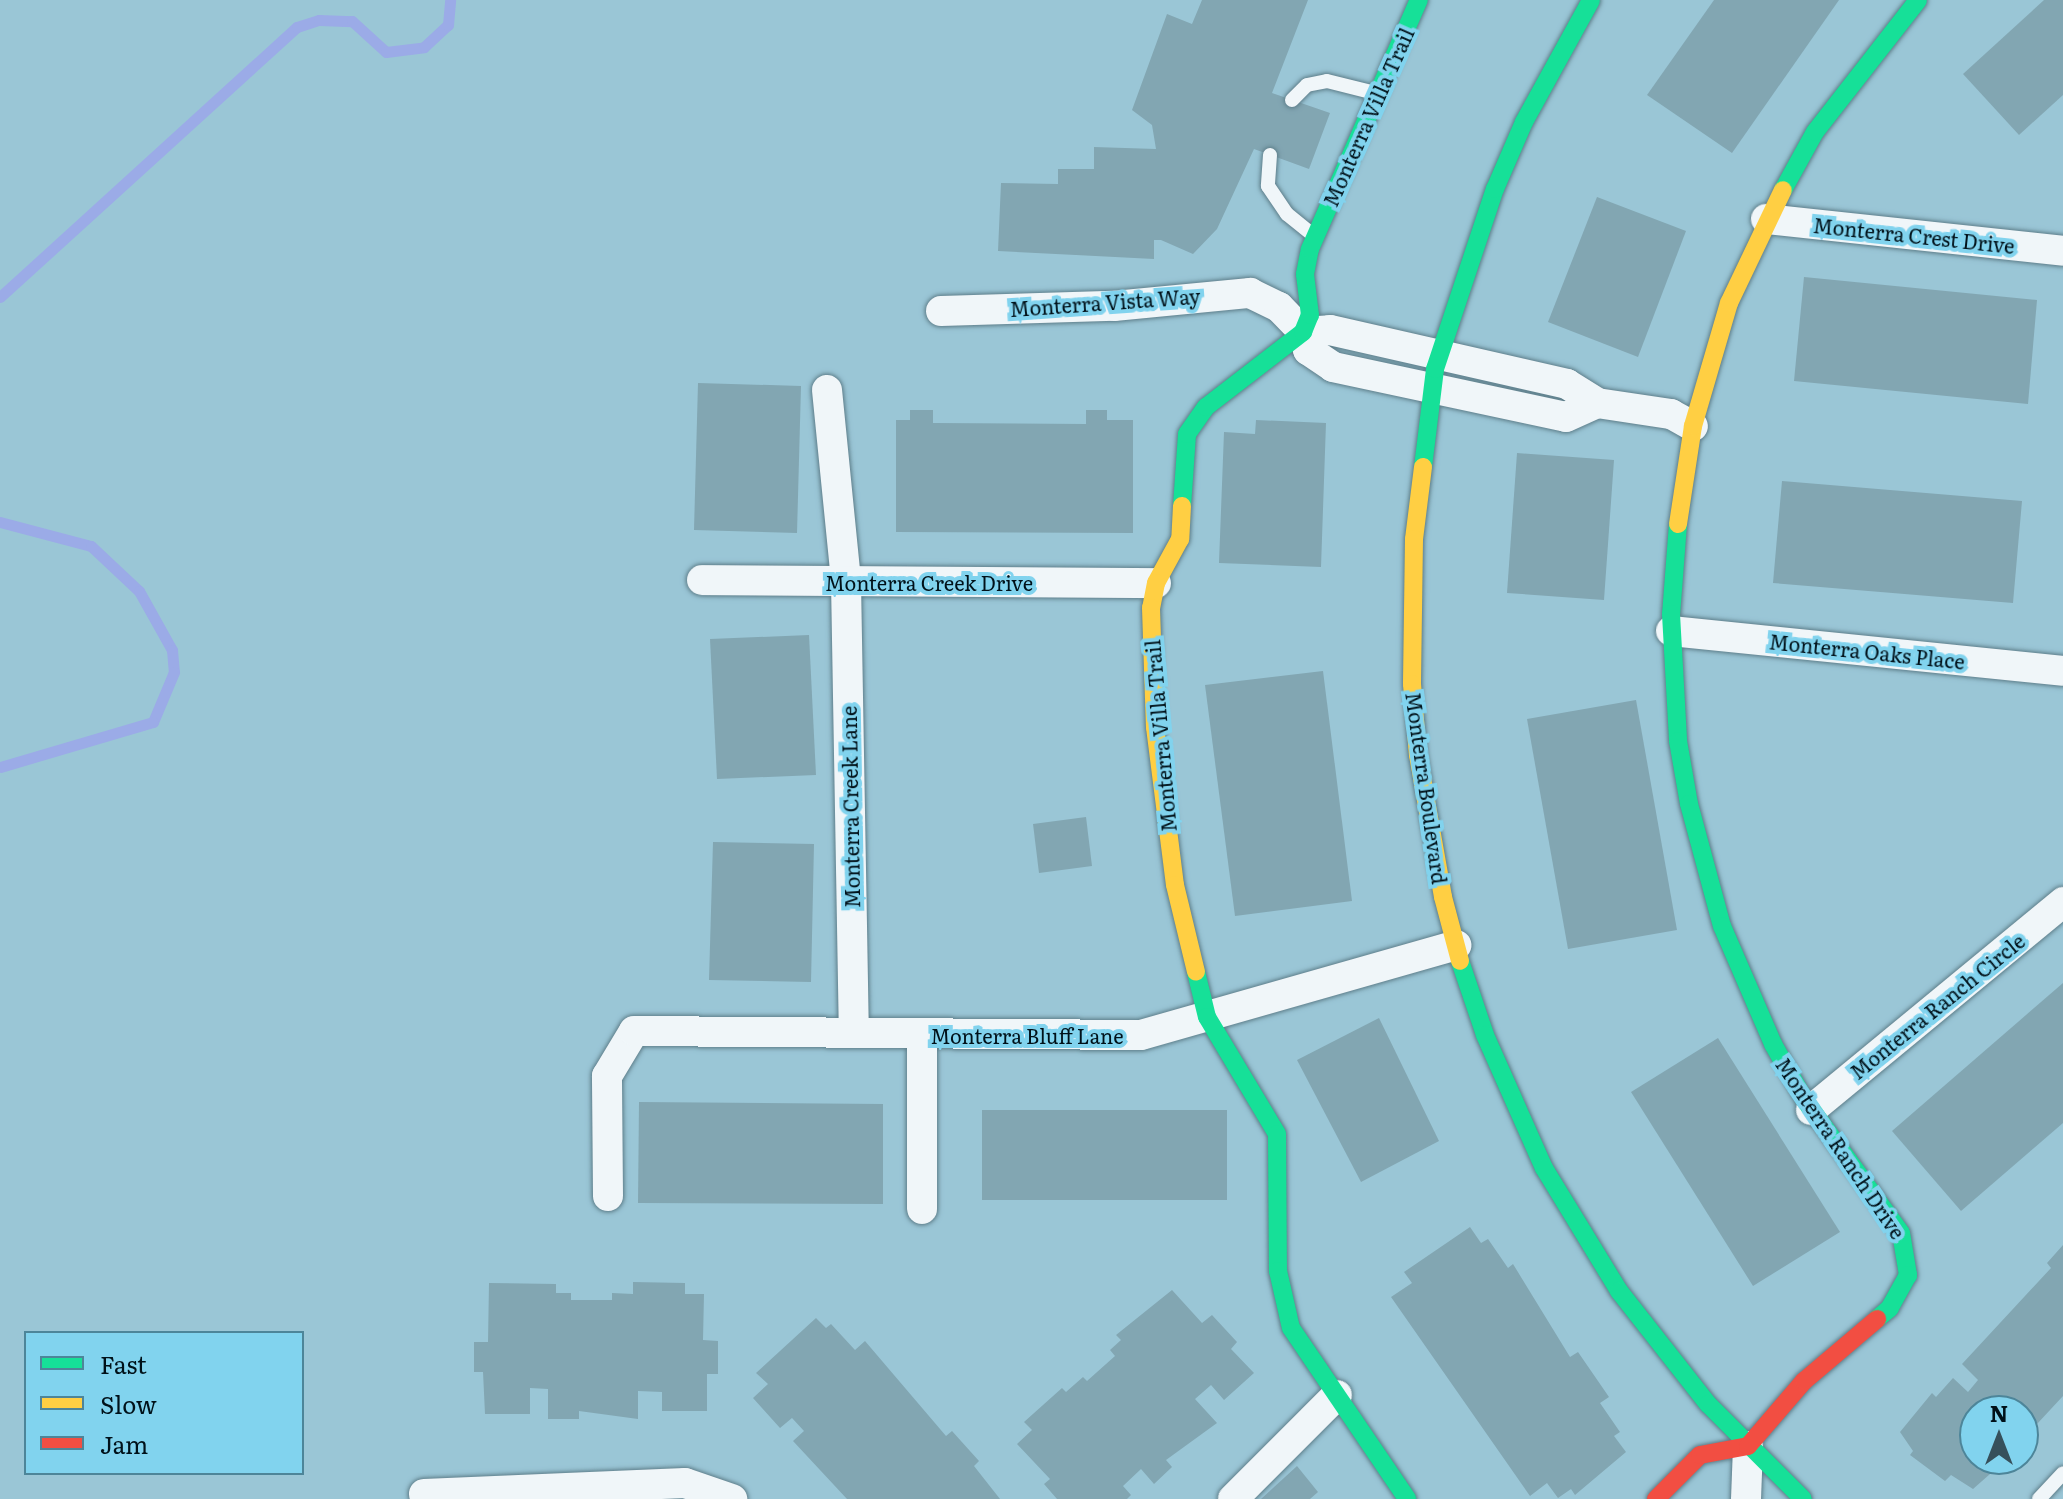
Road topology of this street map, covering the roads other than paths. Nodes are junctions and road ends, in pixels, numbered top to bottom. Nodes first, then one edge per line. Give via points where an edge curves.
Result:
1 (1419, 0) edge
2 (1591, 0) edge
3 (1918, 0) edge
4 (1378, 94) junction
5 (1292, 100) dead end
6 (1270, 155) dead end
7 (1766, 219) junction
8 (1316, 236) junction
9 (2063, 251) edge
10 (941, 311) dead end
11 (1303, 332) junction
12 (1439, 354) junction
13 (1432, 387) junction
14 (827, 390) dead end
15 (1597, 403) junction
16 (1693, 426) junction
17 (702, 580) dead end
18 (846, 582) junction
19 (1156, 583) junction
20 (1671, 631) junction
21 (2063, 671) edge
22 (2063, 902) edge
23 (1456, 945) junction
24 (1207, 1017) junction
25 (854, 1033) junction
26 (922, 1034) junction
27 (1811, 1110) junction
28 (608, 1196) dead end
29 (922, 1209) dead end
30 (1337, 1395) junction
31 (1748, 1446) junction
32 (2063, 1473) edge
33 (424, 1494) dead end
34 (576, 1494) edge
35 (732, 1499) edge
36 (1233, 1499) edge
37 (1407, 1499) edge
38 (1656, 1499) edge
39 (1746, 1499) edge
40 (1803, 1499) edge
41 (2039, 1499) edge

1 - 4 street, Monterra Villa Trail
2 - 12 street, Monterra Boulevard via 1524,122 1495,189
3 - 7 street, Monterra Ranch Drive via 1851,80
4 - 5 lane via 1327,81 1307,85
4 - 8 street, Monterra Villa Trail
6 - 8 lane via 1268,186 1287,214
7 - 9 street, Monterra Crest Drive
7 - 16 street, Monterra Ranch Drive via 1729,303
8 - 11 street, Monterra Villa Trail via 1306,265 1310,309
10 - 11 street, Monterra Vista Way via 1128,305 1238,292 1279,307
11 - 12 street, Monterra Vista Way via 1330,330
11 - 13 street, Monterra Vista Way via 1308,350 1333,367
11 - 19 street, Monterra Villa Trail via 1192,424 1184,445 1180,539
12 - 13 street, Monterra Boulevard
12 - 15 street, Monterra Vista Way via 1567,384
13 - 15 street, Monterra Vista Way via 1566,417
13 - 23 street, Monterra Boulevard via 1414,539 1412,684 1428,826
14 - 18 street, Monterra Creek Lane
15 - 16 street, Monterra Vista Way via 1671,414
16 - 20 street, Monterra Ranch Drive via 1674,551
17 - 18 street, Monterra Creek Drive
18 - 19 street, Monterra Creek Drive
18 - 25 street, Monterra Creek Lane
19 - 24 street, Monterra Villa Trail via 1151,648 1163,806 1178,899
20 - 21 street, Monterra Oaks Place
20 - 27 street, Monterra Ranch Drive via 1678,741 1703,866 1746,986
22 - 27 street, Monterra Ranch Circle
23 - 24 street, Monterra Bluff Lane
23 - 31 street, Monterra Boulevard via 1513,1102 1580,1230 1661,1349
24 - 26 street, Monterra Bluff Lane via 1141,1035
24 - 30 street, Monterra Villa Trail via 1277,1134 1278,1271 1291,1328
25 - 26 street, Monterra Bluff Lane
25 - 28 street, Monterra Bluff Lane via 634,1031 607,1076
26 - 29 street
27 - 31 street, Monterra Ranch Drive via 1901,1233 1908,1275 1890,1308 1804,1381
30 - 36 street
30 - 37 street, Monterra Villa Trail
31 - 38 street via 1700,1455
31 - 39 street
31 - 40 street, Monterra Boulevard
32 - 41 lane
33 - 34 street
34 - 35 street via 685,1483

